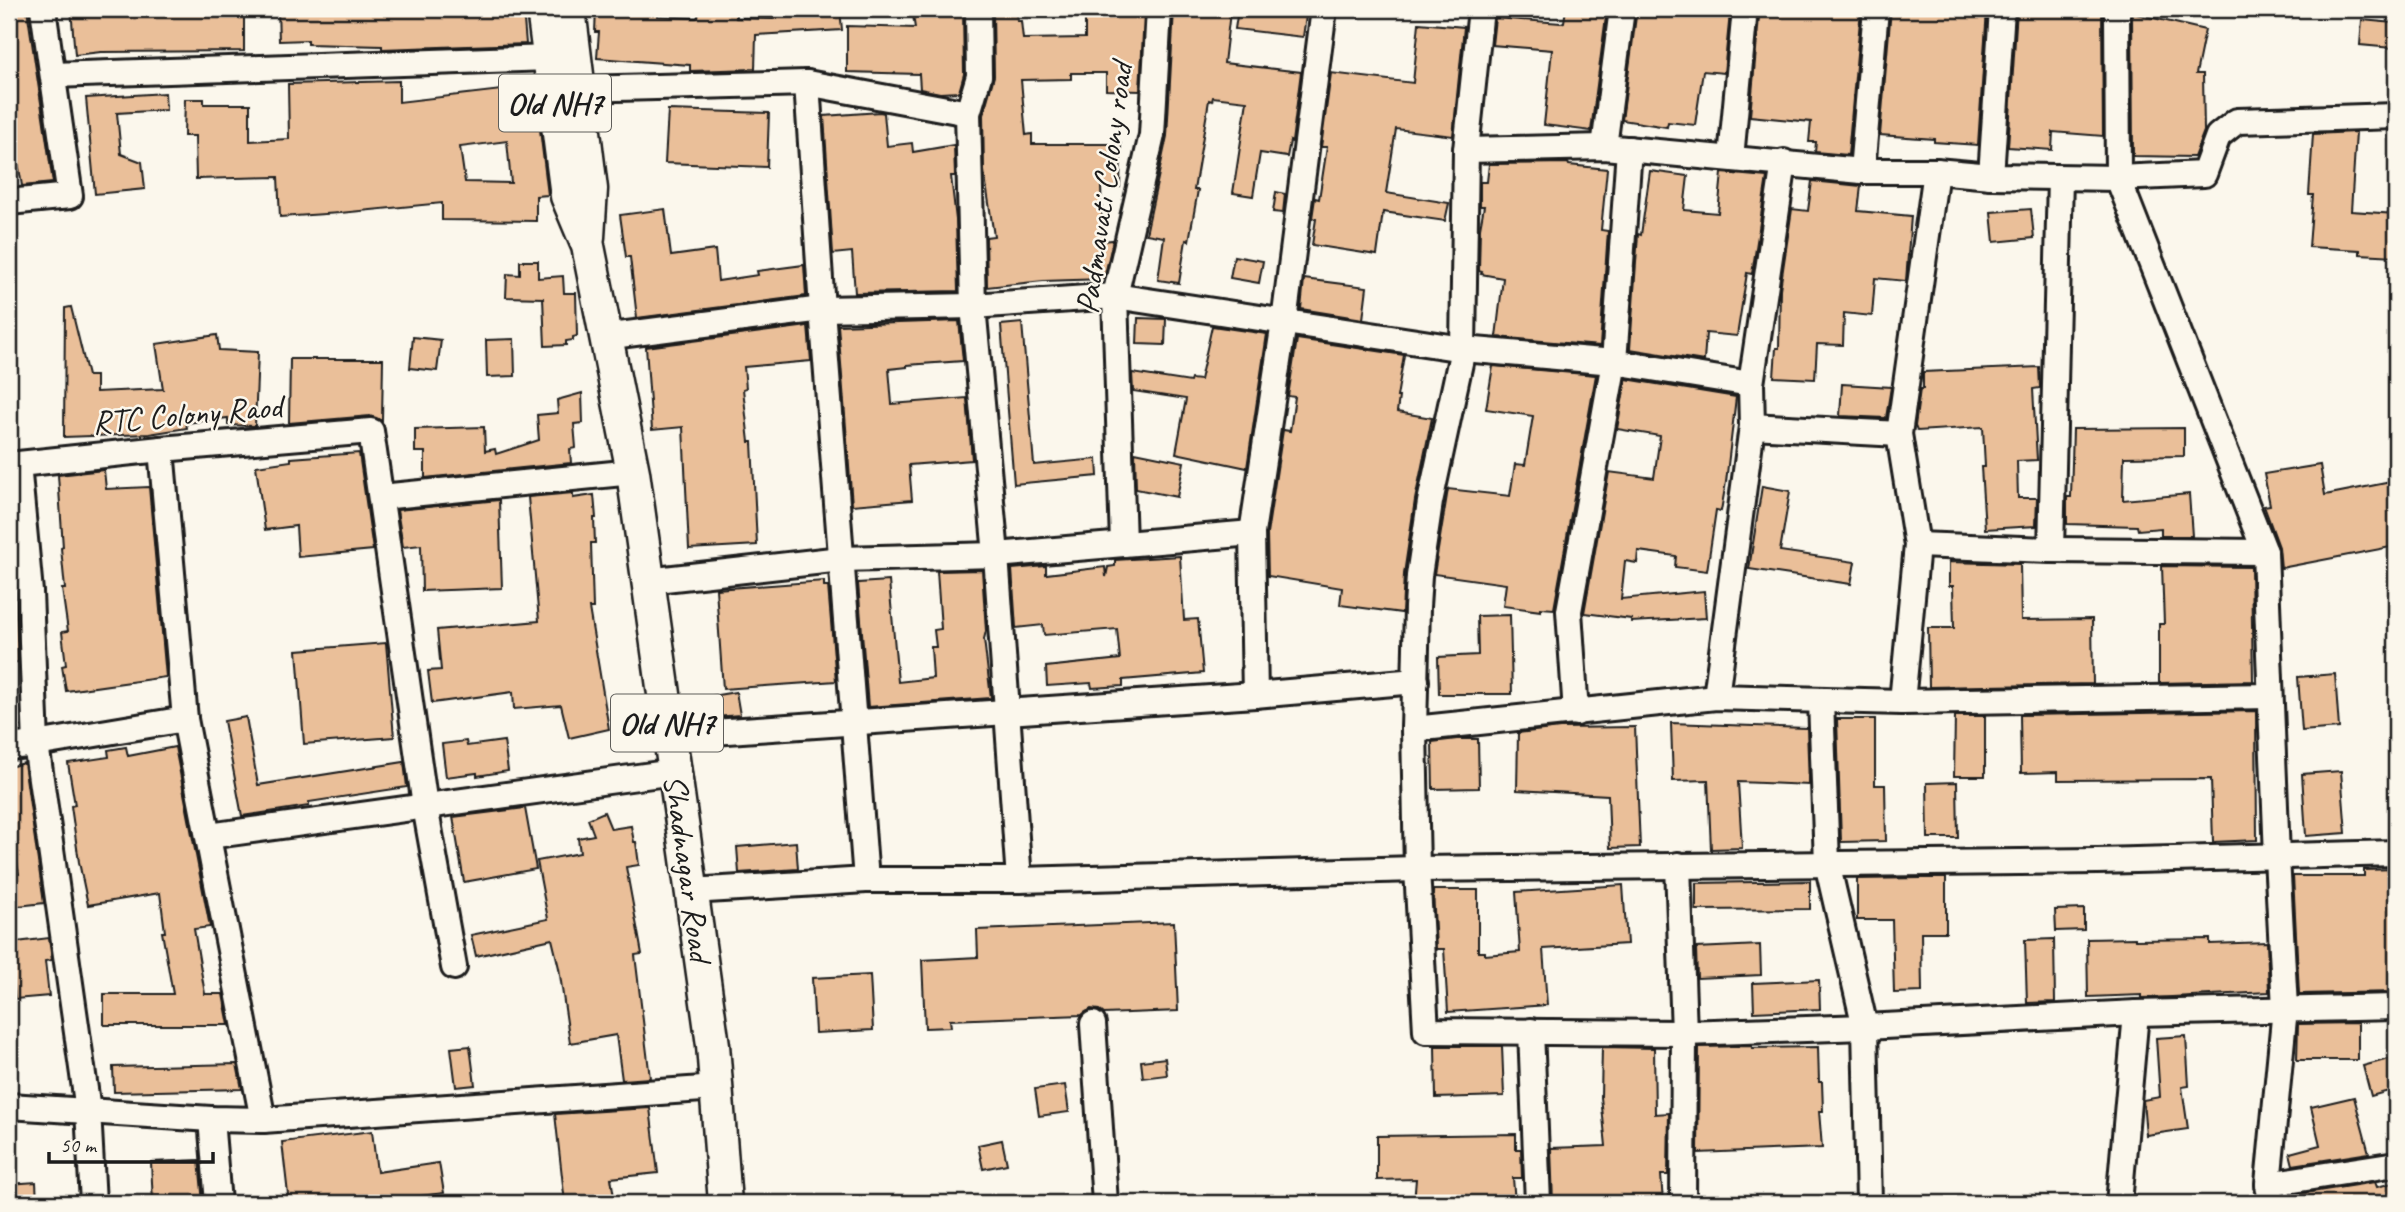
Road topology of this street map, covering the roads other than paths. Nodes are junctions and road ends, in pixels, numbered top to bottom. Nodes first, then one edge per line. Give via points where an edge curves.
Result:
1 (43, 9) edge
2 (543, 9) edge
3 (569, 9) edge
4 (978, 9) edge
5 (1159, 9) edge
6 (1324, 9) edge
7 (1481, 9) edge
8 (1622, 9) edge
9 (1745, 9) edge
10 (1875, 9) edge
11 (2002, 9) edge
12 (2117, 9) edge
13 (550, 58) junction
14 (53, 75) junction
15 (807, 83) junction
16 (579, 89) junction
17 (968, 113) junction
18 (2396, 116) edge
19 (1604, 147) junction
20 (1629, 149) junction
21 (1466, 150) junction
22 (1731, 158) junction
23 (1784, 162) junction
24 (1862, 171) junction
25 (1936, 171) junction
26 (1991, 176) junction
27 (2060, 178) junction
28 (2118, 178) junction
29 (9, 202) edge
30 (588, 246) junction
31 (1115, 296) junction
32 (973, 306) junction
33 (822, 309) junction
34 (1284, 322) junction
35 (604, 337) junction
36 (1463, 349) junction
37 (1614, 362) junction
38 (1751, 384) junction
39 (1752, 426) junction
40 (1899, 434) junction
41 (161, 449) junction
42 (13, 464) edge
43 (633, 472) junction
44 (381, 498) junction
45 (1252, 533) junction
46 (1123, 544) junction
47 (1917, 545) junction
48 (2051, 550) junction
49 (2265, 552) junction
50 (996, 555) junction
51 (841, 559) junction
52 (646, 581) junction
53 (1416, 681) junction
54 (1255, 695) junction
55 (2270, 696) junction
56 (1716, 697) junction
57 (1821, 701) junction
58 (1902, 702) junction
59 (1008, 712) junction
60 (1576, 713) junction
61 (185, 719) junction
62 (854, 723) junction
63 (1414, 729) junction
64 (669, 735) junction
65 (36, 744) junction
66 (9, 747) edge
67 (674, 772) junction
68 (425, 806) junction
69 (209, 836) junction
70 (2396, 853) edge
71 (2277, 857) junction
72 (1827, 863) junction
73 (1678, 866) junction
74 (1418, 869) junction
75 (866, 880) junction
76 (1019, 880) junction
77 (691, 891) junction
78 (454, 967) dead end
79 (2396, 1006) edge
80 (2286, 1008) junction
81 (2136, 1013) junction
82 (1093, 1024) dead end
83 (1865, 1027) junction
84 (1531, 1031) junction
85 (1684, 1033) junction
86 (717, 1088) junction
87 (9, 1106) edge
88 (88, 1110) junction
89 (211, 1119) junction
90 (262, 1120) junction
91 (2396, 1164) edge
92 (2270, 1194) edge
93 (93, 1203) edge
94 (218, 1203) edge
95 (726, 1203) edge
96 (1105, 1203) edge
97 (1538, 1203) edge
98 (1683, 1203) edge
99 (1869, 1203) edge
100 (2119, 1203) edge

1 - 14 street
2 - 13 main road, Shadnagar Road / Old NH7
3 - 16 main road, Shadnagar Road / Old NH7
4 - 17 street via 979,76
5 - 31 street, Padmavati Colony road via 1152,135
6 - 34 street
7 - 21 street
8 - 19 street
9 - 22 street
10 - 24 street
11 - 26 street
12 - 28 street
13 - 14 street
13 - 30 main road, Shadnagar Road / Old NH7 via 567,197
14 - 29 street via 70,196
15 - 16 street
15 - 17 street
15 - 33 street
16 - 30 main road, Shadnagar Road / Old NH7 via 591,189
17 - 32 street
18 - 28 street via 2237,121 2218,136 2204,174
19 - 20 street
19 - 21 street
20 - 22 street
20 - 37 street
21 - 36 street
22 - 23 street
23 - 24 street
23 - 38 street
24 - 25 street
25 - 26 street
25 - 40 street
26 - 27 street
27 - 28 street
27 - 48 street
28 - 49 street
30 - 35 main road, Shadnagar Road / Old NH7
31 - 32 street
31 - 34 street
31 - 46 street, Padmavati Colony road
32 - 33 street
32 - 50 street
33 - 35 street
33 - 51 street
34 - 36 street
34 - 45 street
35 - 43 main road, Shadnagar Road / Old NH7
36 - 37 street
36 - 53 street via 1419,576
37 - 38 street
37 - 60 street via 1569,611
38 - 39 street
39 - 40 street
39 - 56 street
40 - 47 street
41 - 42 street, RTC Colony Raod
41 - 44 street, RTC Colony Raod via 371,431
41 - 61 street
42 - 65 street via 30,592
43 - 44 street
43 - 52 main road, Shadnagar Road / Old NH7
44 - 68 street
45 - 46 street
45 - 54 street
46 - 50 street
47 - 48 street
47 - 58 street
48 - 49 street
49 - 55 street
50 - 51 street
50 - 59 street
51 - 52 street
51 - 62 street
52 - 64 main road, Shadnagar Road / Old NH7
53 - 54 street
53 - 63 street
54 - 59 street
55 - 58 street
55 - 71 street
56 - 57 street
56 - 60 street
57 - 58 street
57 - 72 street
59 - 62 street
59 - 76 street
60 - 63 street
61 - 65 street
61 - 69 street
62 - 64 street
62 - 75 street
63 - 74 street
64 - 67 main road, Shadnagar Road / Old NH7
65 - 66 street
65 - 88 street
67 - 68 street
67 - 77 main road, Shadnagar Road / Old NH7
68 - 69 street
68 - 78 street
69 - 90 street
70 - 71 street
71 - 72 street
71 - 80 street
72 - 73 street
72 - 83 street
73 - 74 street
73 - 85 street
74 - 76 street
74 - 84 street via 1426,1031
75 - 76 street
75 - 77 street
77 - 86 main road, Shadnagar Road / Old NH7
79 - 80 street
80 - 81 street
80 - 92 street
81 - 83 street
81 - 100 street
82 - 96 street
83 - 85 street
83 - 99 street
84 - 85 street
84 - 97 street
85 - 98 street
86 - 90 street
86 - 95 main road, Shadnagar Road / Old NH7
87 - 88 street
88 - 89 street
88 - 93 street
89 - 90 street
89 - 94 street
91 - 92 street

